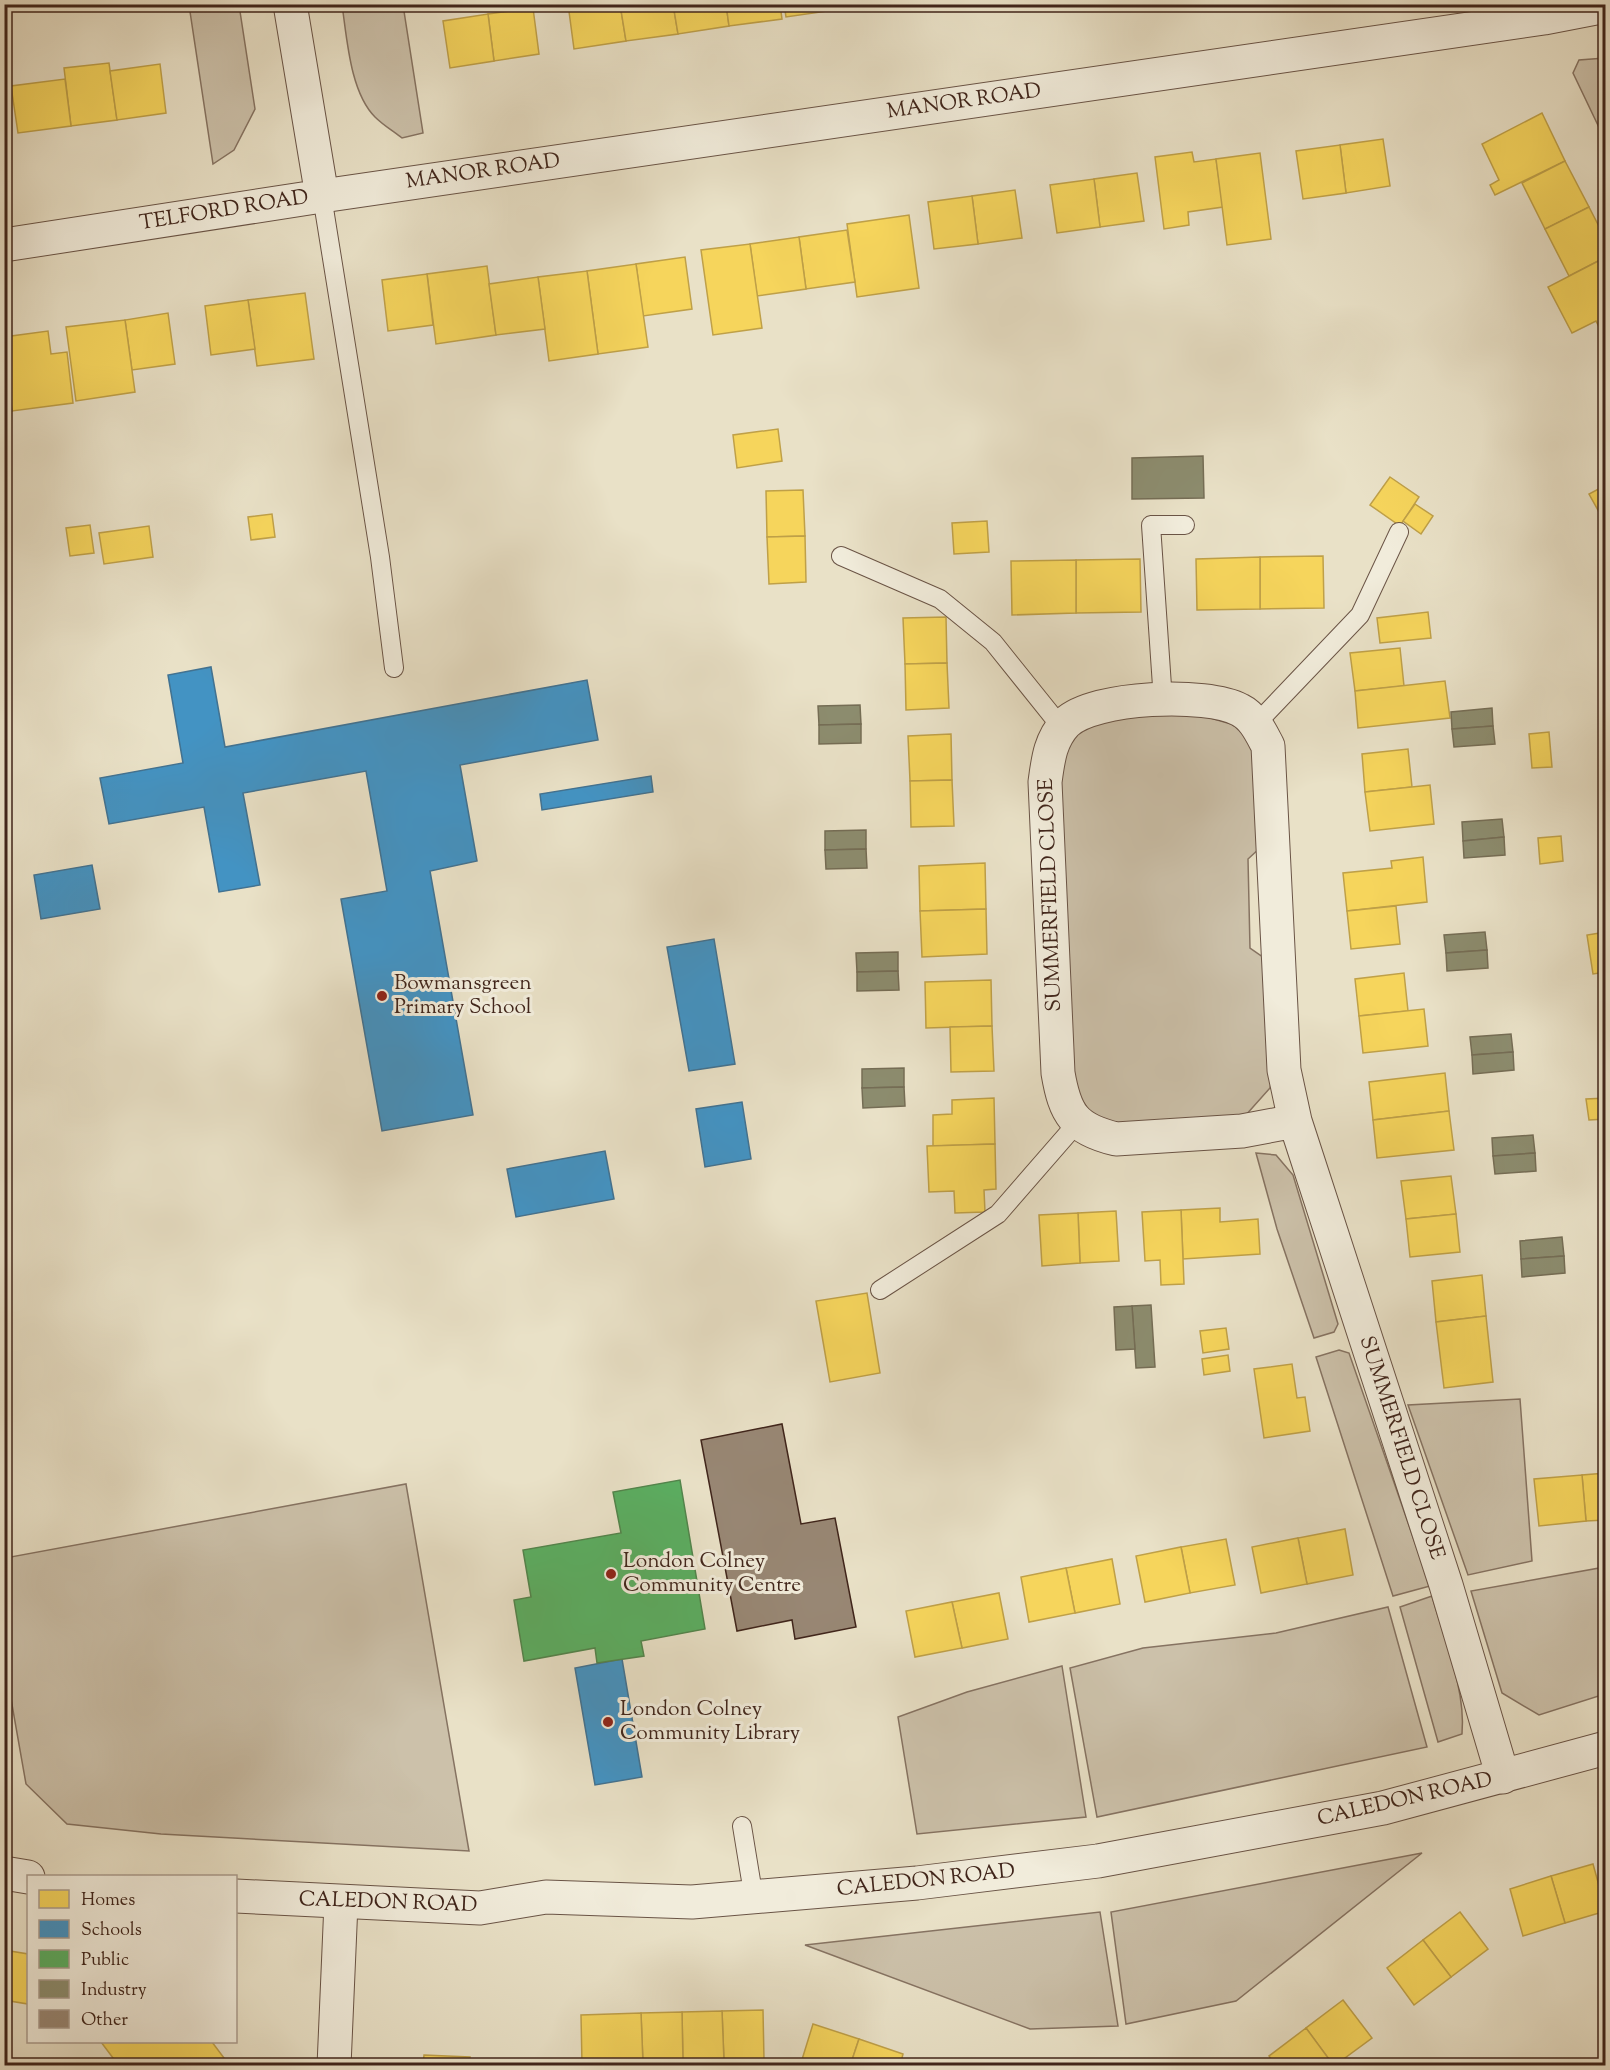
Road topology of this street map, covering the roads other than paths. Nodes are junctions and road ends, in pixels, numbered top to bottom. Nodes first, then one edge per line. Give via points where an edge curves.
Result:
1 (290, 4) edge
2 (1605, 6) edge
3 (322, 196) junction
4 (4, 245) edge
5 (1185, 525) dead end
6 (1399, 532) dead end
7 (841, 556) dead end
8 (394, 668) dead end
9 (1163, 700) junction
10 (1256, 724) junction
11 (1062, 728) junction
12 (1296, 1121) junction
13 (1078, 1122) junction
14 (880, 1290) dead end
15 (1605, 1748) edge
16 (1503, 1777) junction
17 (742, 1826) dead end
18 (4, 1873) edge
19 (27, 1877) edge
20 (237, 1896) edge
21 (754, 1899) junction
22 (341, 1903) junction
23 (334, 2066) edge

1 - 3 street, TELFORD ROAD
2 - 3 street, MANOR ROAD via 1532,20
3 - 4 street, TELFORD ROAD
3 - 8 lane
5 - 9 lane via 1151,525
6 - 10 lane via 1360,615
7 - 11 lane via 940,599 993,642
9 - 10 street, SUMMERFIELD CLOSE via 1222,702 1242,711
9 - 11 street, SUMMERFIELD CLOSE via 1108,703 1084,711
10 - 12 street, SUMMERFIELD CLOSE via 1268,746 1271,766 1284,1070
11 - 13 street, SUMMERFIELD CLOSE via 1049,752 1045,782 1047,833 1058,1073 1069,1114
12 - 13 street via 1242,1131 1116,1139 1097,1134
12 - 16 street, SUMMERFIELD CLOSE via 1446,1586
13 - 14 lane via 998,1214
15 - 16 street, CALEDON ROAD
16 - 21 street, CALEDON ROAD via 1383,1808 1098,1861
17 - 21 lane
18 - 19 street
20 - 22 street, CALEDON ROAD
21 - 22 street, CALEDON ROAD via 692,1902 546,1897 480,1908
22 - 23 street

